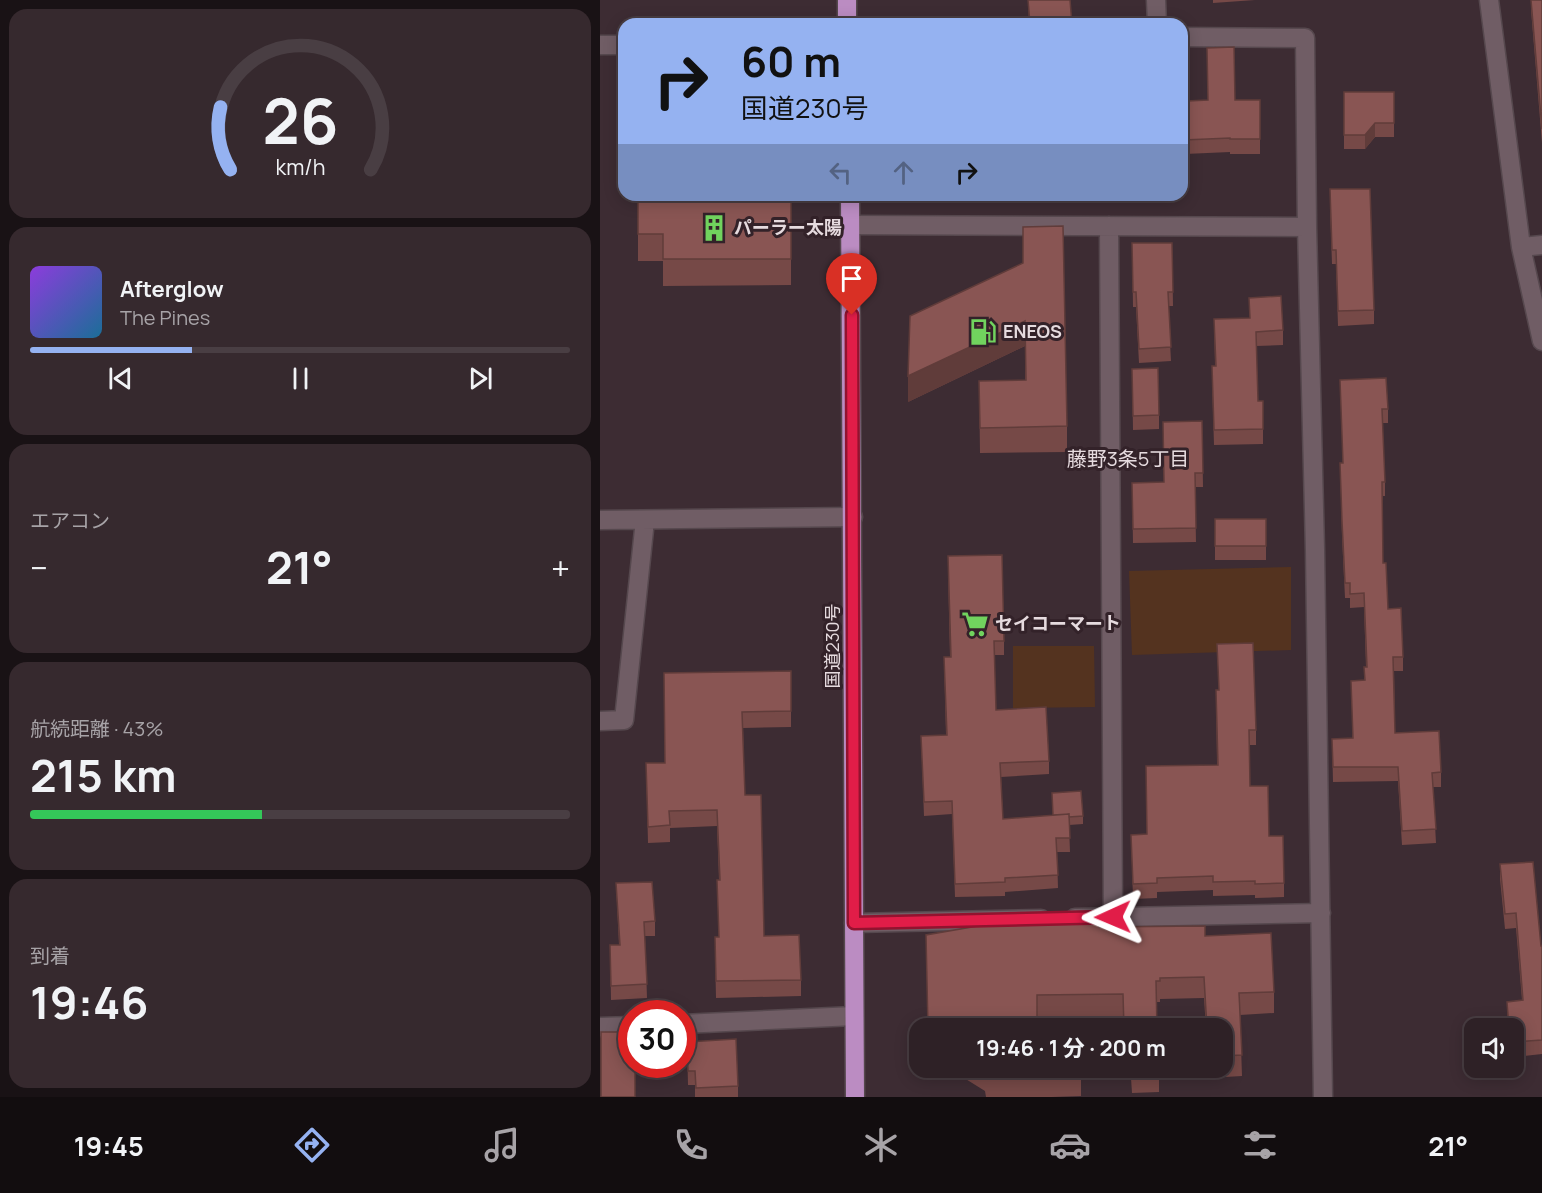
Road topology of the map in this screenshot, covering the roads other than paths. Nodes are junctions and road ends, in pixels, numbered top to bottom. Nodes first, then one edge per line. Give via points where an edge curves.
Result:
1 (847, 0) edge
2 (1156, 0) edge
3 (1489, 0) edge
4 (847, 18) edge
5 (1157, 18) edge
6 (1188, 37) edge
7 (600, 45) edge
8 (618, 45) edge
9 (850, 201) edge
10 (851, 225) junction
11 (1109, 226) junction
12 (1307, 227) junction
13 (1542, 245) edge
14 (1521, 247) junction
15 (1542, 341) edge
16 (854, 517) junction
17 (600, 520) edge
18 (645, 520) junction
19 (600, 721) edge
20 (1321, 913) junction
21 (1113, 917) junction
22 (854, 923) junction
23 (855, 1016) junction
24 (696, 1023) edge
25 (618, 1026) edge
26 (600, 1027) edge
27 (855, 1097) edge
28 (1323, 1097) edge

1 - 4 highway
2 - 5 street
3 - 14 street
6 - 12 street via 1305,38
7 - 8 street
9 - 10 highway, 国道230号
10 - 11 street
10 - 16 highway, 国道230号
11 - 12 street
11 - 21 street
12 - 20 street
13 - 14 street
14 - 15 street
16 - 18 street
16 - 22 highway, 国道230号
17 - 18 street
18 - 19 street via 624,720
20 - 21 street
20 - 28 street
21 - 22 street
22 - 23 highway, 国道230号
23 - 24 street
23 - 27 highway, 国道230号
25 - 26 street

